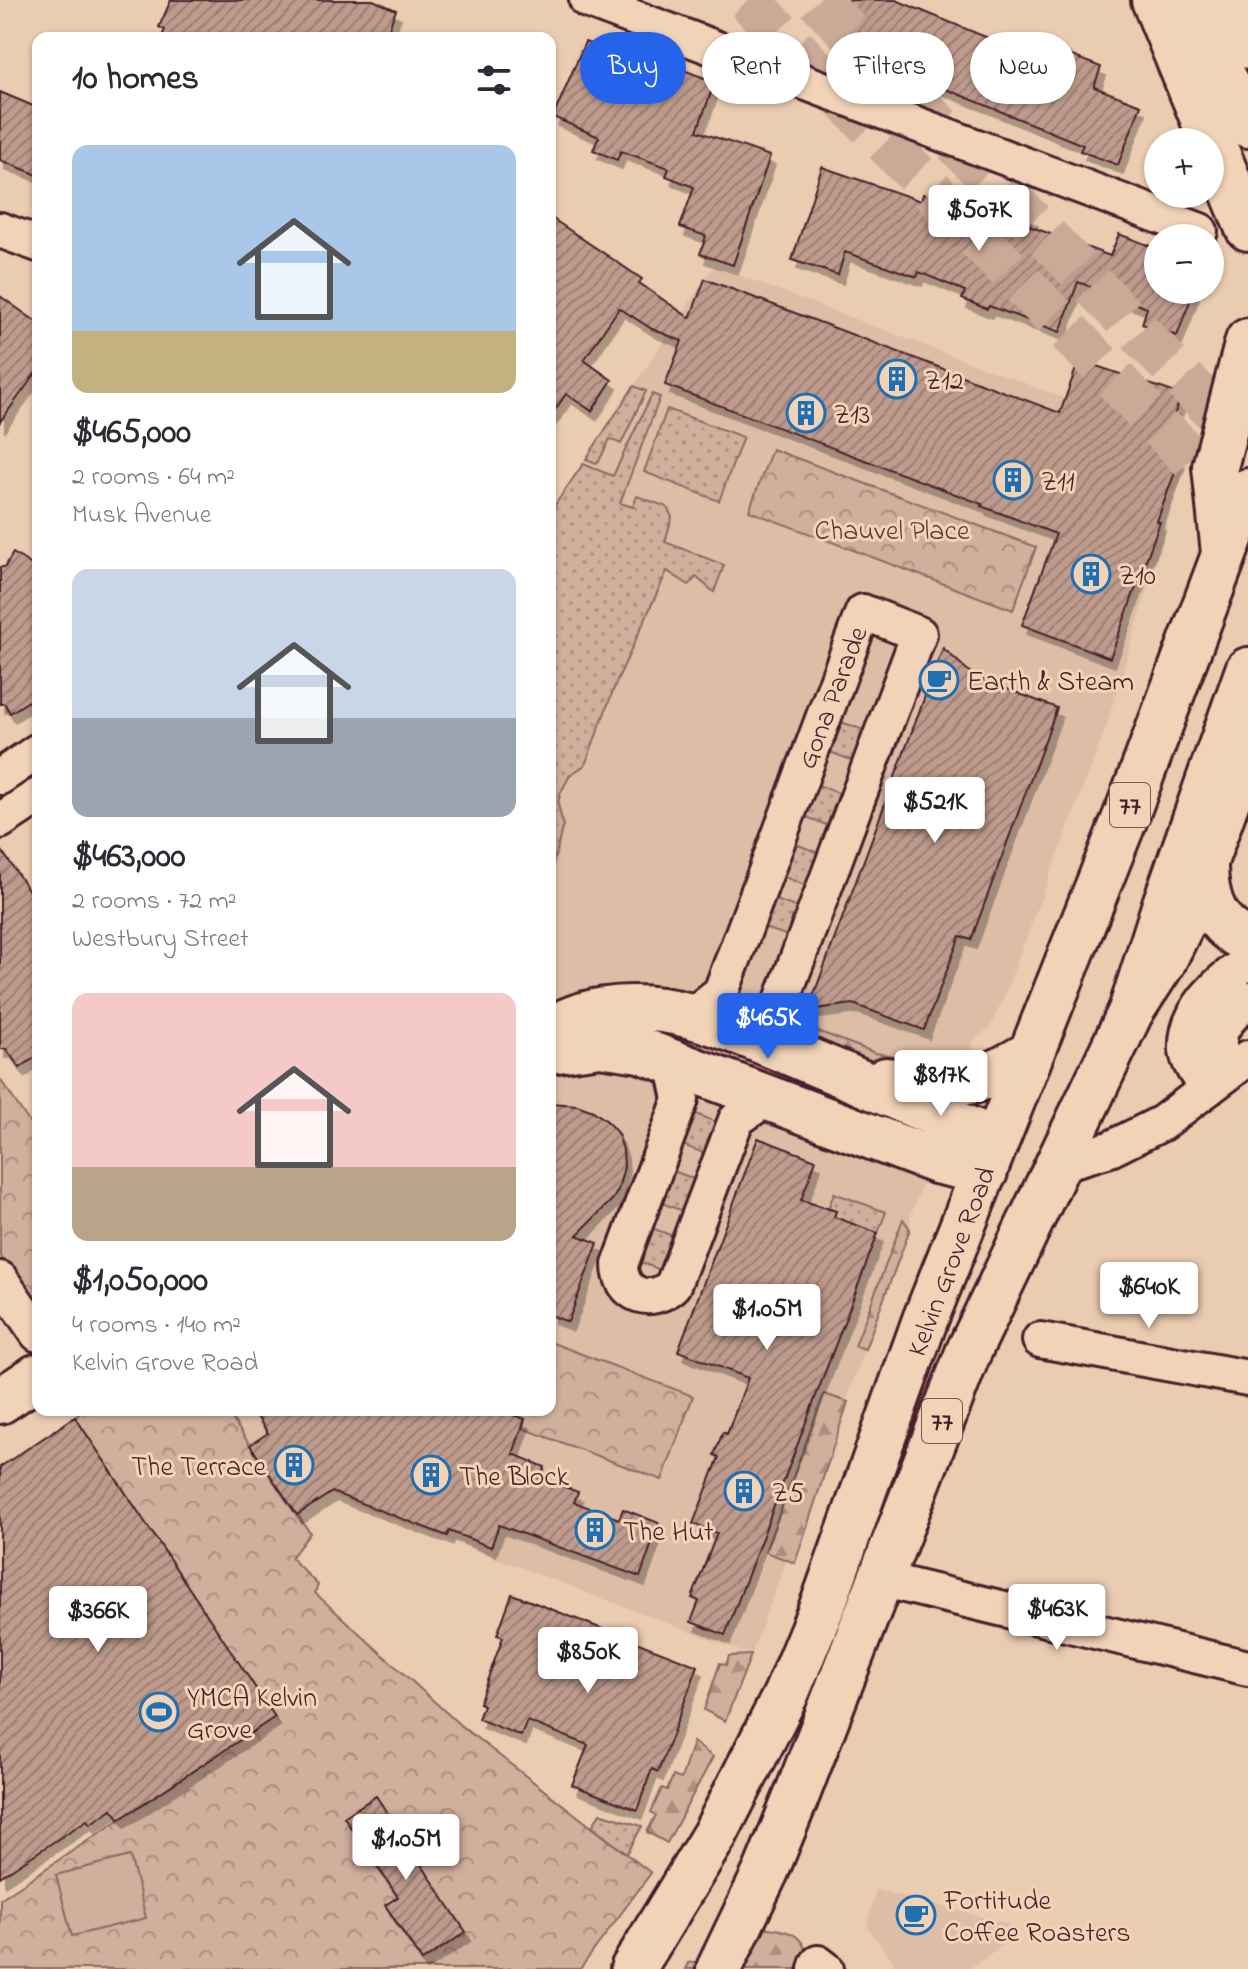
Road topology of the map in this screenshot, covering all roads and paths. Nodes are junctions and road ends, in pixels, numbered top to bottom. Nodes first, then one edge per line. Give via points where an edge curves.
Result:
1 (587, 0) edge
2 (1154, 0) edge
3 (1182, 0) edge
4 (1225, 0) edge
5 (1248, 46) edge
6 (1248, 125) edge
7 (1181, 224) edge
8 (1248, 228) edge
9 (0, 230) edge
10 (32, 242) edge
11 (1248, 341) edge
12 (1248, 491) edge
13 (1224, 553) junction
14 (1248, 670) edge
15 (1248, 743) edge
16 (32, 755) edge
17 (0, 777) edge
18 (32, 800) edge
19 (0, 821) edge
20 (1205, 868) junction
21 (1248, 940) edge
22 (1248, 962) edge
23 (1248, 1000) edge
24 (1131, 1011) junction
25 (691, 1016) junction
26 (556, 1027) edge
27 (556, 1050) edge
28 (785, 1051) junction
29 (1030, 1054) junction
30 (673, 1062) junction
31 (836, 1072) junction
32 (1226, 1074) edge
33 (767, 1098) junction
34 (990, 1156) junction
35 (1059, 1164) junction
36 (0, 1279) edge
37 (32, 1325) edge
38 (1040, 1340) dead end
39 (1248, 1378) edge
40 (32, 1380) edge
41 (0, 1401) edge
42 (880, 1579) junction
43 (1248, 1668) edge
44 (633, 1969) edge
45 (719, 1969) edge

1 - 7 street
2 - 8 main road
3 - 6 main road
4 - 5 main road
9 - 10 street
11 - 13 main road via 1215,467
12 - 13 main road, Kelvin Grove Road / 77
13 - 29 main road, Kelvin Grove Road / 77
14 - 24 main road, Kelvin Grove Road / 77
15 - 20 main road
16 - 17 street
18 - 19 street
20 - 21 main road via 1212,910 1227,928
20 - 24 main road via 1175,939
22 - 32 street via 1205,998 1188,1043 1188,1056
23 - 32 street via 1220,1031 1218,1047
24 - 35 main road, Kelvin Grove Road / 77
25 - 26 main road via 617,1008
25 - 28 main road
25 - 28 street, Gona Parade via 721,992 863,612 919,634 778,1011
27 - 30 main road via 611,1044
28 - 31 main road
29 - 31 main road via 984,1078 956,1084
29 - 34 main road, Kelvin Grove Road / 77
30 - 33 main road
30 - 33 street via 681,1099 620,1265 624,1283 639,1296 658,1296 673,1285 736,1120
31 - 34 main road
32 - 35 street via 1134,1138
33 - 34 main road via 936,1161
34 - 35 main road
34 - 44 main road, Kelvin Grove Road / 77 via 786,1694 715,1834
35 - 42 main road, Kelvin Grove Road / 77 via 968,1353
36 - 37 street
38 - 39 street
40 - 41 main road
42 - 43 street
42 - 45 main road, Kelvin Grove Road / 77 via 766,1871

